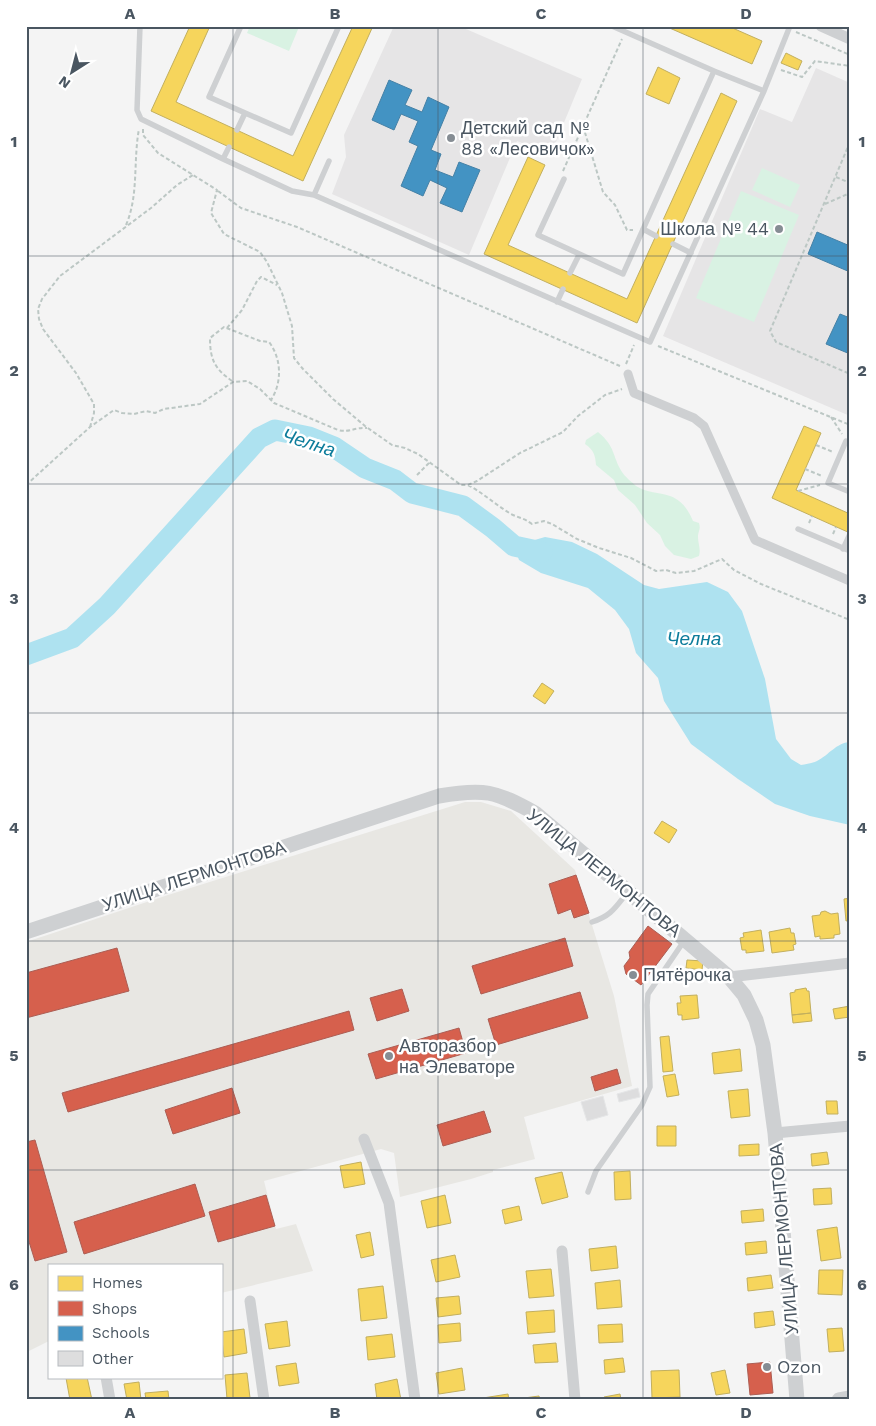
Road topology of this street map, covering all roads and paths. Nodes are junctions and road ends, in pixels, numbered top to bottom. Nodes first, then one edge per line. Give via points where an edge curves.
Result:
1 (140, 26) edge
2 (241, 26) edge
3 (339, 26) edge
4 (612, 26) edge
5 (821, 26) edge
6 (790, 28) edge
7 (625, 32) junction
8 (850, 38) edge
9 (850, 55) edge
10 (850, 66) edge
11 (773, 67) junction
12 (714, 72) junction
13 (764, 91) junction
14 (245, 112) junction
15 (141, 119) junction
16 (583, 126) junction
17 (237, 130) dead end
18 (850, 142) edge
19 (229, 147) dead end
20 (849, 147) edge
21 (223, 159) junction
22 (329, 162) dead end
23 (193, 174) junction
24 (835, 177) junction
25 (564, 179) joint
26 (850, 183) edge
27 (217, 190) junction
28 (850, 192) edge
29 (314, 195) junction
30 (823, 205) junction
31 (125, 227) junction
32 (643, 230) junction
33 (656, 236) dead end
34 (673, 244) dead end
35 (691, 253) junction
36 (579, 254) junction
37 (570, 274) dead end
38 (278, 286) junction
39 (563, 289) dead end
40 (557, 302) junction
41 (227, 328) junction
42 (638, 337) junction
43 (650, 342) junction
44 (628, 374) dead end
45 (850, 374) edge
46 (233, 382) junction
47 (622, 389) dead end
48 (271, 400) junction
49 (831, 417) junction
50 (850, 426) edge
51 (90, 427) junction
52 (369, 428) junction
53 (846, 441) joint
54 (816, 445) dead end
55 (840, 454) junction
56 (430, 462) junction
57 (805, 469) dead end
58 (417, 475) dead end
59 (828, 481) junction
60 (26, 485) edge
61 (468, 485) junction
62 (798, 491) dead end
63 (850, 492) edge
64 (798, 528) dead end
65 (850, 534) edge
66 (847, 550) edge
67 (850, 581) edge
68 (850, 620) edge
69 (628, 891) junction
70 (592, 922) dead end
71 (26, 932) edge
72 (685, 940) junction
73 (850, 963) edge
74 (729, 977) junction
75 (850, 1126) edge
76 (775, 1133) junction
77 (364, 1139) dead end
78 (588, 1192) dead end
79 (562, 1251) dead end
80 (250, 1301) dead end
81 (106, 1378) edge
82 (850, 1398) edge
83 (110, 1400) edge
84 (264, 1400) edge
85 (415, 1400) edge
86 (575, 1400) edge
87 (797, 1400) edge
88 (839, 1400) edge

1 - 15 lane via 137,110
2 - 14 lane via 209,97
3 - 14 lane via 291,133
4 - 7 lane
5 - 8 street
6 - 9 path
6 - 11 lane
7 - 12 lane
7 - 16 path
10 - 11 path via 815,61 802,77
11 - 13 lane
12 - 13 lane
12 - 32 lane
13 - 35 lane
14 - 17 lane
15 - 21 lane
15 - 23 path via 144,135 158,153
15 - 31 path via 131,214
16 - 25 path via 560,178
16 - 32 path via 603,192 615,205 627,230
18 - 20 path
19 - 21 lane
20 - 24 path
21 - 29 lane via 292,190
22 - 29 lane
23 - 27 path
23 - 31 path
24 - 26 path
24 - 30 path
25 - 36 lane via 538,235
27 - 38 path via 211,213 217,224 224,234 260,252
27 - 42 path via 241,208 296,227 627,369 626,363
28 - 30 path
29 - 40 lane
30 - 45 path via 770,331 776,342
31 - 51 path via 60,276 38,309 43,329 76,373 94,404
32 - 33 lane
32 - 36 lane via 623,274
34 - 35 lane
35 - 43 lane
36 - 37 lane
38 - 41 path via 261,277
38 - 52 path via 292,326 294,358 333,400
39 - 40 lane
40 - 42 lane
41 - 46 path via 210,338 211,359
41 - 48 path via 269,342 274,350 279,379
42 - 43 lane
43 - 49 path
44 - 67 street via 634,393 694,418 704,426 755,540
46 - 48 path via 247,381
46 - 51 path via 200,404 155,413 122,414 114,410
47 - 61 path via 578,416 563,432 520,453
48 - 52 path via 338,430 346,432 359,427
49 - 50 path
49 - 53 path
51 - 60 path
52 - 56 path via 392,445 405,448
53 - 55 lane
54 - 55 path
55 - 59 lane
56 - 58 path
56 - 61 path via 456,482
57 - 59 path
59 - 62 path
59 - 63 lane
61 - 68 path via 512,515 532,524 544,521 552,524 577,539 631,558 656,571 694,572 722,559 734,570 761,584
64 - 66 lane
65 - 66 lane
69 - 70 lane via 609,915
69 - 71 street, УЛИЦА ЛЕРМОНТОВА via 535,812 487,791 466,791 439,796
69 - 72 street, УЛИЦА ЛЕРМОНТОВА
72 - 74 street, УЛИЦА ЛЕРМОНТОВА
72 - 78 lane via 648,994 650,1087 642,1105 596,1171
73 - 74 street
74 - 76 street, УЛИЦА ЛЕРМОНТОВА via 744,995 756,1020
75 - 76 street
76 - 87 street, УЛИЦА ЛЕРМОНТОВА
77 - 85 street via 389,1203
79 - 86 street
80 - 84 street
81 - 83 street
82 - 88 street

